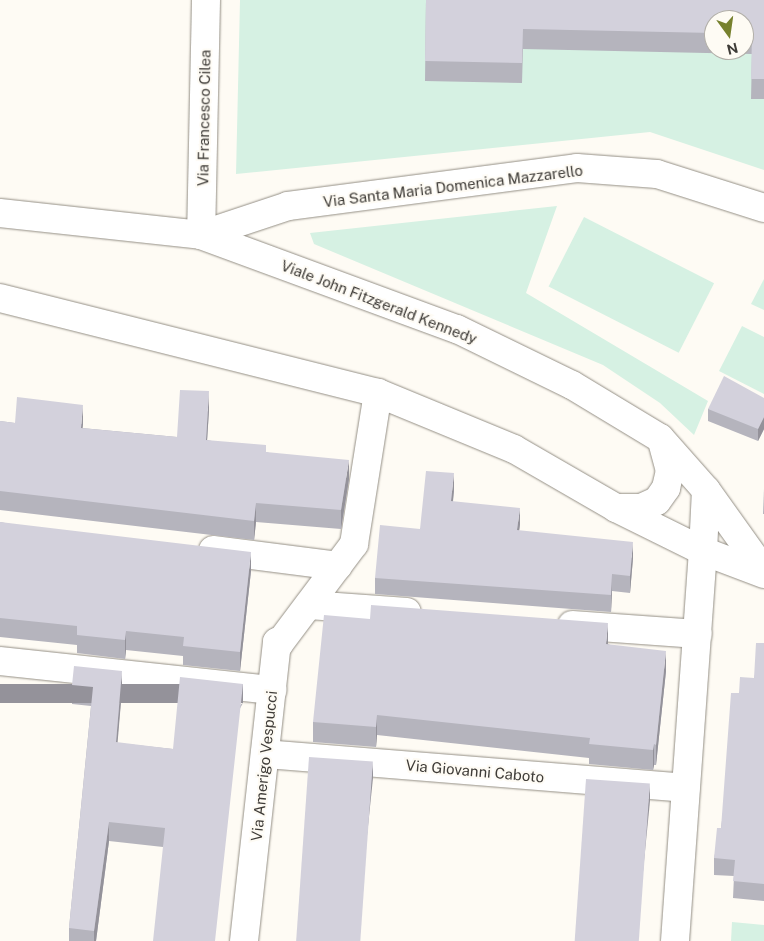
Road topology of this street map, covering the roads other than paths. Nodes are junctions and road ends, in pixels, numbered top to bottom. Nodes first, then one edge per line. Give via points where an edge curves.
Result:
1 (206, 0) edge
2 (764, 208) edge
3 (0, 213) edge
4 (201, 235) junction
5 (0, 298) edge
6 (378, 393) junction
7 (660, 438) junction
8 (706, 490) junction
9 (616, 508) junction
10 (184, 547) edge
11 (703, 551) junction
12 (338, 566) junction
13 (764, 572) edge
14 (309, 605) junction
15 (428, 614) edge
16 (548, 623) edge
17 (698, 634) junction
18 (0, 661) edge
19 (272, 690) junction
20 (265, 754) junction
21 (686, 788) junction
22 (244, 941) edge
23 (675, 941) edge

1 - 4 street, Via Francesco Cilea
2 - 4 street, Via Santa Maria Domenica Mazzarello via 657,174 577,168 288,206
3 - 4 street, Viale John Fitzgerald Kennedy
4 - 7 street, Viale John Fitzgerald Kennedy via 457,329 572,384
5 - 6 street, Viale John Fitzgerald Kennedy
6 - 9 street, Viale John Fitzgerald Kennedy via 514,449
6 - 12 street, Via Amerigo Vespucci via 354,544
7 - 8 street, Viale John Fitzgerald Kennedy
7 - 9 street via 670,471 666,488 657,501 641,508
8 - 11 street
8 - 13 street, Viale John Fitzgerald Kennedy
9 - 11 street, Viale John Fitzgerald Kennedy
10 - 12 street
11 - 13 street, Viale John Fitzgerald Kennedy
11 - 17 street
12 - 14 street, Via Amerigo Vespucci
14 - 15 street
14 - 19 street, Via Amerigo Vespucci via 279,644 277,642
16 - 17 street
17 - 21 street
18 - 19 street
19 - 20 street, Via Amerigo Vespucci
20 - 21 street, Via Giovanni Caboto
20 - 22 street, Via Amerigo Vespucci
21 - 23 street

